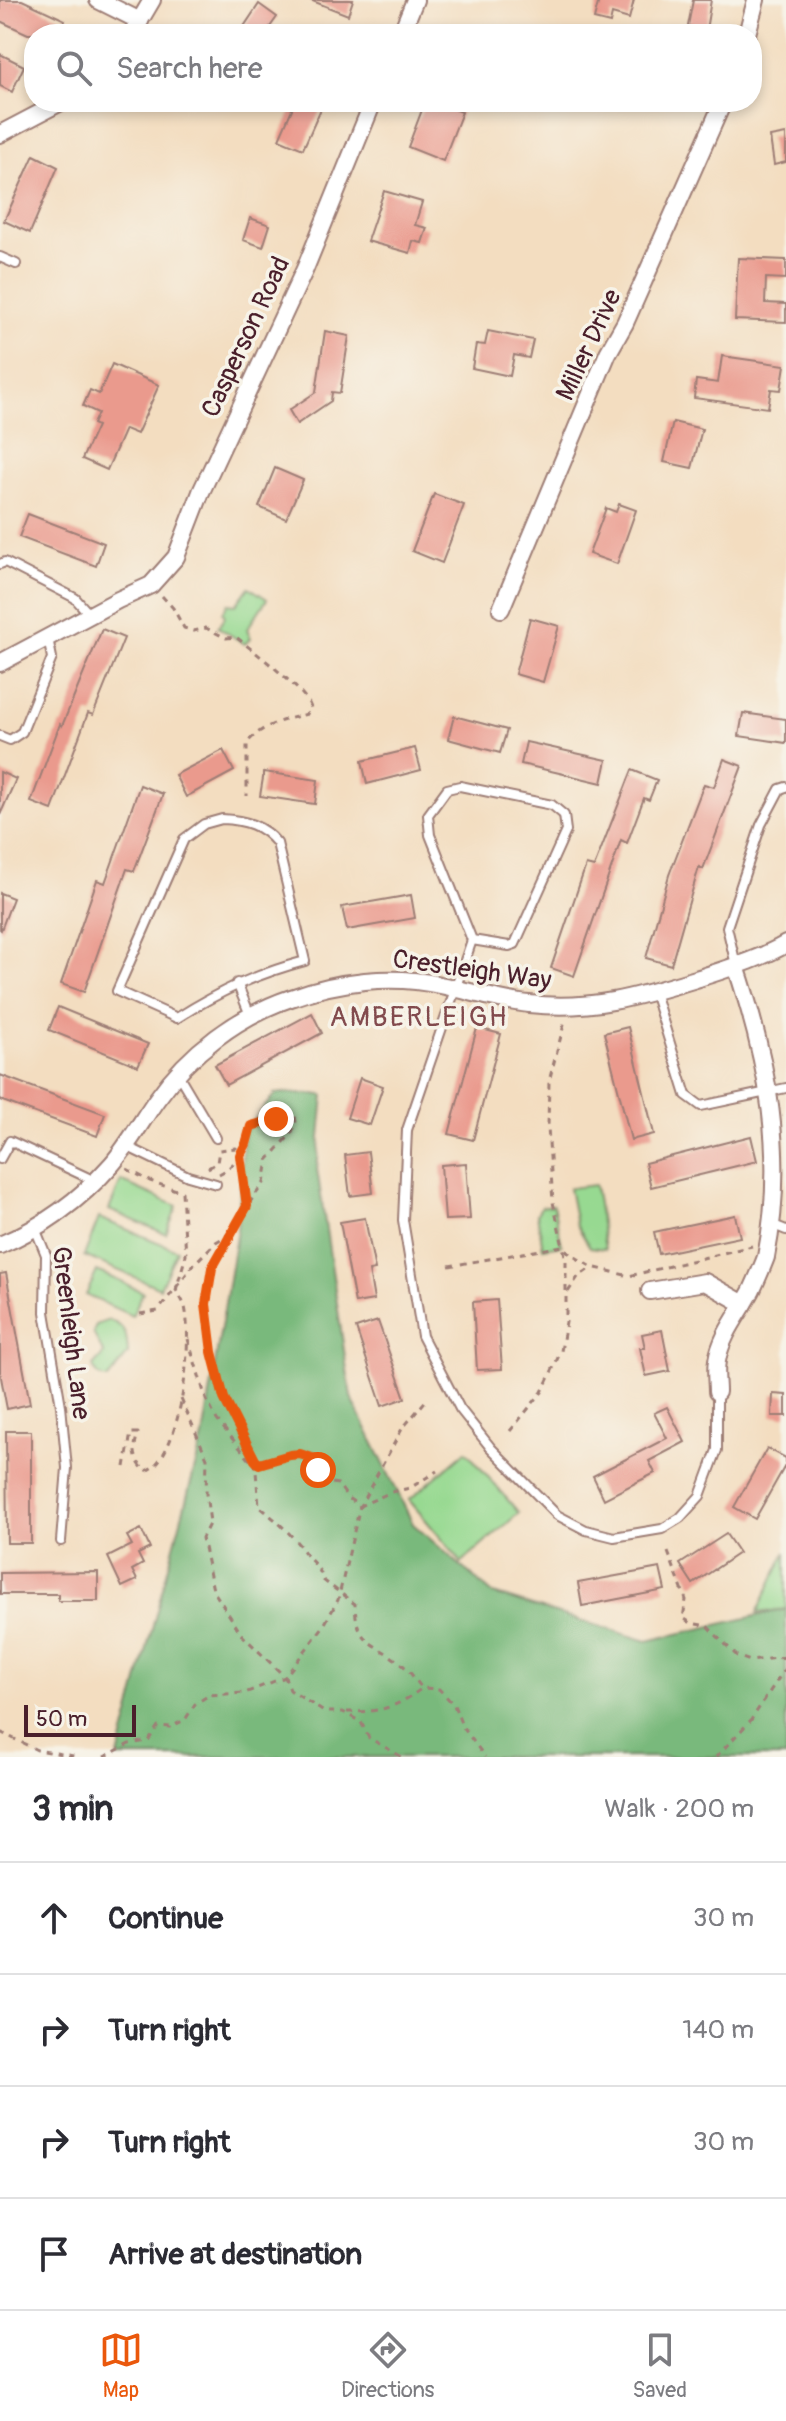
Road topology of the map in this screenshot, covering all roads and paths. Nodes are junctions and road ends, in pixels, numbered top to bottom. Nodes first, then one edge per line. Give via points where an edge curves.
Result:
1 (98, 0) edge
2 (152, 0) edge
3 (415, 0) edge
4 (756, 0) edge
5 (132, 24) edge
6 (138, 24) edge
7 (405, 24) edge
8 (750, 24) edge
9 (42, 112) edge
10 (369, 112) edge
11 (719, 112) edge
12 (0, 134) edge
13 (0, 257) edge
14 (16, 264) dead end
15 (0, 564) edge
16 (151, 585) junction
17 (501, 609) dead end
18 (90, 615) junction
19 (48, 638) junction
20 (0, 663) edge
21 (0, 736) edge
22 (786, 787) edge
23 (247, 796) dead end
24 (472, 940) junction
25 (786, 944) edge
26 (736, 966) junction
27 (237, 983) junction
28 (456, 989) junction
29 (654, 992) junction
30 (251, 1016) junction
31 (565, 1021) dead end
32 (178, 1074) junction
33 (781, 1089) edge
34 (216, 1138) dead end
35 (126, 1146) junction
36 (240, 1155) junction
37 (0, 1159) edge
38 (125, 1168) dead end
39 (205, 1174) dead end
40 (216, 1180) joint
41 (96, 1181) junction
42 (247, 1206) junction
43 (35, 1227) junction
44 (781, 1228) edge
45 (233, 1232) junction
46 (0, 1245) edge
47 (756, 1245) dead end
48 (563, 1246) junction
49 (449, 1266) dead end
50 (592, 1267) junction
51 (176, 1290) junction
52 (650, 1291) dead end
53 (568, 1292) junction
54 (744, 1304) junction
55 (140, 1314) dead end
56 (188, 1339) junction
57 (717, 1392) joint
58 (428, 1398) dead end
59 (181, 1399) junction
60 (510, 1431) dead end
61 (255, 1460) junction
62 (125, 1467) dead end
63 (437, 1471) dead end
64 (360, 1506) junction
65 (61, 1541) dead end
66 (668, 1552) dead end
67 (341, 1593) junction
68 (786, 1657) edge
69 (786, 1667) edge
70 (285, 1677) junction
71 (422, 1688) junction
72 (343, 1712) junction
73 (0, 1732) edge
74 (30, 1747) junction
75 (29, 1757) edge
76 (79, 1757) edge
77 (104, 1757) edge
78 (402, 1757) edge
79 (485, 1757) edge
80 (716, 1757) edge

1 - 5 street
2 - 6 street
3 - 7 street
4 - 8 street
9 - 12 street
10 - 16 street, Casperson Road via 176,557
11 - 17 street, Miller Drive via 608,353
13 - 14 lane
15 - 18 lane via 75,598
16 - 18 street
16 - 23 path via 184,628 236,637 310,703 307,714 271,724 247,743
18 - 19 street
19 - 20 street
19 - 21 lane via 52,658 22,732 10,740
22 - 26 lane via 761,825 727,927
24 - 24 lane via 515,944 566,831 559,809 460,786 447,789 428,815 430,835
24 - 28 lane
25 - 26 street, Crestleigh Way
26 - 29 street, Crestleigh Way
26 - 33 street
27 - 27 lane via 305,961 277,843 253,824 222,819 184,839 117,991 177,1018
27 - 30 lane
28 - 29 street, Crestleigh Way via 558,1007 617,1002
28 - 30 street, Crestleigh Way via 397,980 345,984 288,999
28 - 57 lane via 407,1130 403,1220 422,1336 460,1409 557,1515 614,1537 662,1529 700,1496 717,1450
29 - 33 lane via 686,1095 701,1106
30 - 32 street, Crestleigh Way via 213,1041
31 - 48 path via 548,1098 553,1202
32 - 34 lane
32 - 35 street, Crestleigh Way
33 - 44 street
35 - 40 lane via 188,1176
35 - 41 street, Crestleigh Way
36 - 39 path via 236,1148 219,1150 217,1163
36 - 40 path
36 - 42 path
36 - 42 path via 251,1126 295,1114 291,1134 268,1160 264,1183
37 - 41 lane via 10,1141
38 - 51 path via 182,1192 186,1255
41 - 43 street, Crestleigh Way
42 - 45 path
43 - 46 street, Crestleigh Way
43 - 65 lane, Greenleigh Lane via 46,1255 45,1312 67,1468
44 - 54 street
45 - 51 path via 205,1253
45 - 61 path via 212,1268 206,1304 224,1398
47 - 50 path via 640,1275
48 - 49 path
48 - 50 path
48 - 53 path
50 - 53 path
51 - 55 path via 158,1311
51 - 56 path via 185,1305
52 - 54 street via 705,1282
53 - 60 path via 561,1351 542,1392
54 - 57 street via 717,1358
56 - 59 path
56 - 61 path via 217,1420
58 - 64 path via 402,1429
59 - 62 path via 173,1437 153,1469 145,1471 139,1465 133,1450 138,1433 131,1433
59 - 70 path via 207,1458 210,1522 202,1538 213,1590 242,1635
61 - 64 path via 259,1464 290,1455 310,1456 327,1482 338,1484
61 - 67 path via 259,1506 297,1539 323,1580
63 - 64 path via 410,1488
64 - 67 path
66 - 68 path via 686,1600 683,1618 707,1626 737,1656 750,1661
67 - 70 path
67 - 71 path via 355,1604 359,1632 371,1646 401,1663
69 - 80 path via 751,1720
70 - 72 path via 290,1690 324,1712
70 - 77 path via 245,1693 209,1695 185,1720 158,1726 148,1741
71 - 72 path via 378,1712
71 - 79 path via 439,1689 454,1705
72 - 78 path via 361,1722 369,1738
73 - 74 path
74 - 75 path
74 - 76 path

